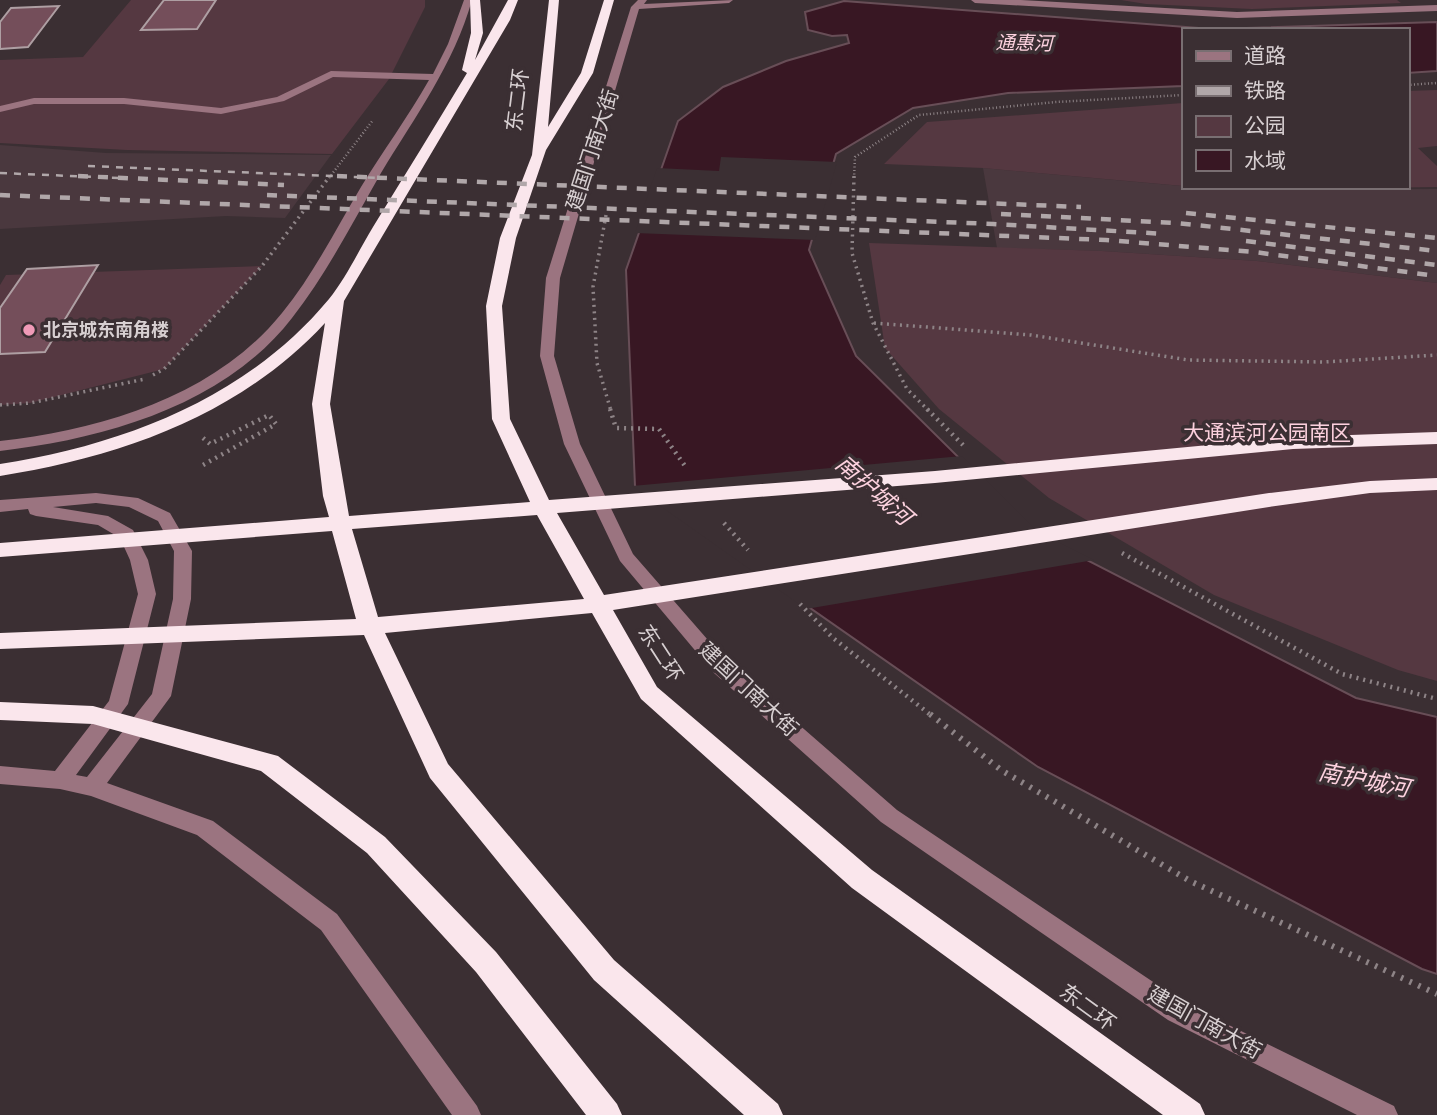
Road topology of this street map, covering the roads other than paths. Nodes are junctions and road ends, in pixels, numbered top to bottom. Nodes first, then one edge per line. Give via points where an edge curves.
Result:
1 (468, 0) edge
2 (475, 0) edge
3 (513, 0) edge
4 (554, 0) edge
5 (610, 0) edge
6 (729, 0) edge
7 (975, 0) edge
8 (1111, 0) edge
9 (639, 4) edge
10 (1437, 8) edge
11 (1119, 9) junction
12 (435, 77) junction
13 (468, 78) junction
14 (0, 108) edge
15 (539, 155) junction
16 (335, 301) junction
17 (1437, 438) edge
18 (0, 446) edge
19 (0, 470) edge
20 (1437, 484) edge
21 (2, 505) edge
22 (0, 550) edge
23 (0, 641) edge
24 (0, 711) edge
25 (0, 775) edge
26 (60, 780) junction
27 (92, 788) junction
28 (468, 1115) edge
29 (606, 1115) edge
30 (767, 1115) edge
31 (1189, 1115) edge
32 (1385, 1115) edge

1 - 12 street via 460,34
2 - 13 highway via 477,33
3 - 13 highway, 东二环
4 - 15 highway, 东二环
5 - 15 highway via 587,73
6 - 9 street
7 - 11 street
8 - 11 street
9 - 32 street, 建国门南大街 via 553,278 547,356 572,444 626,556 721,668 889,816 1177,1012
10 - 11 street via 1237,15
12 - 14 street via 331,75 280,99 221,111 114,101 34,102
12 - 18 street via 287,317 264,340 202,387 115,425 40,443
13 - 16 highway, 东二环
15 - 31 highway, 东二环 via 508,238 494,306 501,419 530,484 649,693 862,879
16 - 19 highway via 290,348 202,408 120,442
16 - 30 highway, 东二环 via 321,404 333,496 366,616 439,771 604,970
17 - 22 highway via 1188,451 934,477
20 - 23 highway via 1269,500 562,610 320,630
21 - 26 street via 102,520 127,534 148,594 118,704
21 - 27 street via 96,498 132,502 164,517 183,551 182,599 161,696
24 - 29 highway via 93,715 269,764 376,845 486,962
25 - 26 street
26 - 27 street
27 - 28 street via 205,828 329,922

